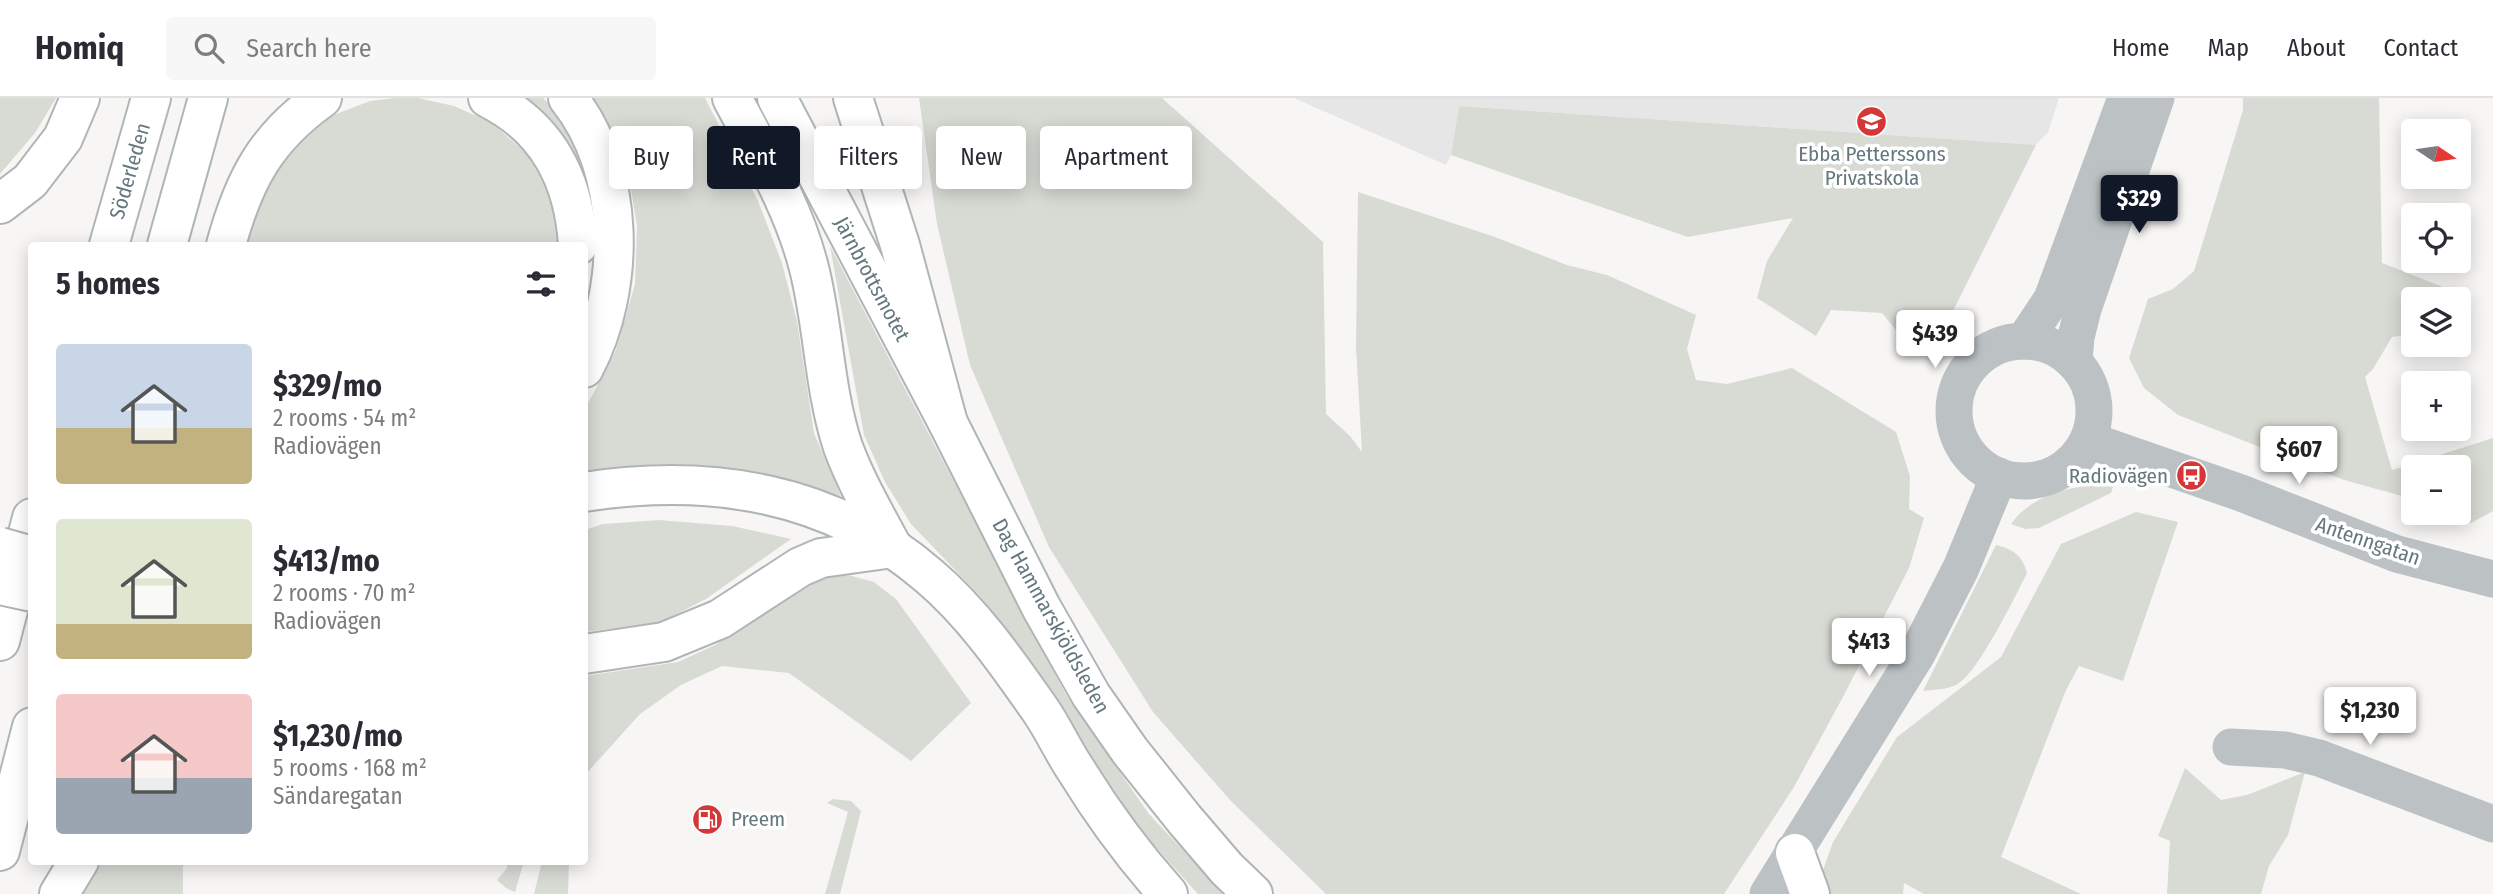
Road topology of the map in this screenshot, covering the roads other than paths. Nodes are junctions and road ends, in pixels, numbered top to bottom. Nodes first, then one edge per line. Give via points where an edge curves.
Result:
1 (80, 98) edge
2 (151, 98) edge
3 (208, 98) edge
4 (323, 98) edge
5 (488, 98) edge
6 (568, 98) edge
7 (732, 98) edge
8 (778, 98) edge
9 (853, 98) edge
10 (2126, 98) edge
11 (2156, 98) edge
12 (0, 204) edge
13 (110, 242) edge
14 (168, 242) edge
15 (227, 242) edge
16 (578, 242) edge
17 (2024, 341) junction
18 (588, 357) edge
19 (2074, 362) junction
20 (948, 423) junction
21 (2088, 440) junction
22 (1999, 476) junction
23 (588, 491) edge
24 (28, 533) edge
25 (0, 547) edge
26 (893, 548) junction
27 (28, 555) edge
28 (2493, 579) edge
29 (0, 585) edge
30 (28, 591) edge
31 (0, 641) edge
32 (588, 652) edge
33 (28, 742) edge
34 (2231, 747) dead end
35 (2493, 824) edge
36 (0, 851) edge
37 (1795, 853) junction
38 (50, 865) edge
39 (77, 865) edge
40 (1166, 893) edge
41 (43, 894) edge
42 (59, 894) edge
43 (1253, 894) edge
44 (1768, 894) edge
45 (1810, 894) edge

1 - 12 main road via 63,138 30,181
2 - 13 main road, Söderleden
3 - 14 main road
4 - 15 main road via 268,148 234,216
5 - 16 main road via 531,126 549,147 574,207
6 - 18 main road via 593,140 614,216 614,257 605,310
7 - 26 main road via 785,199 800,238 820,316 843,446
8 - 20 main road, Järnbrottsmotet
9 - 20 main road via 900,245
10 - 17 street via 2052,299
11 - 19 street via 2083,309
17 - 19 street via 2056,348
17 - 22 street via 1981,356 1957,394 1955,421 1960,439 1976,461
19 - 21 street via 2086,378 2093,401
20 - 43 main road, Dag Hammarskjöldsleden via 1091,695 1185,820
21 - 22 street via 2073,461 2051,476 2025,481
21 - 28 street, Antenngatan via 2386,550
22 - 37 street via 1961,568 1917,654
23 - 26 main road via 629,485 727,487 800,503
24 - 31 main road
25 - 27 main road, bridge
26 - 32 main road via 821,558 800,566 720,619 664,642
26 - 40 main road via 930,576 1003,658 1115,828
29 - 30 main road, bridge
33 - 36 main road
34 - 35 street via 2285,750 2319,758
37 - 44 street
37 - 45 main road
38 - 41 main road
39 - 42 main road

